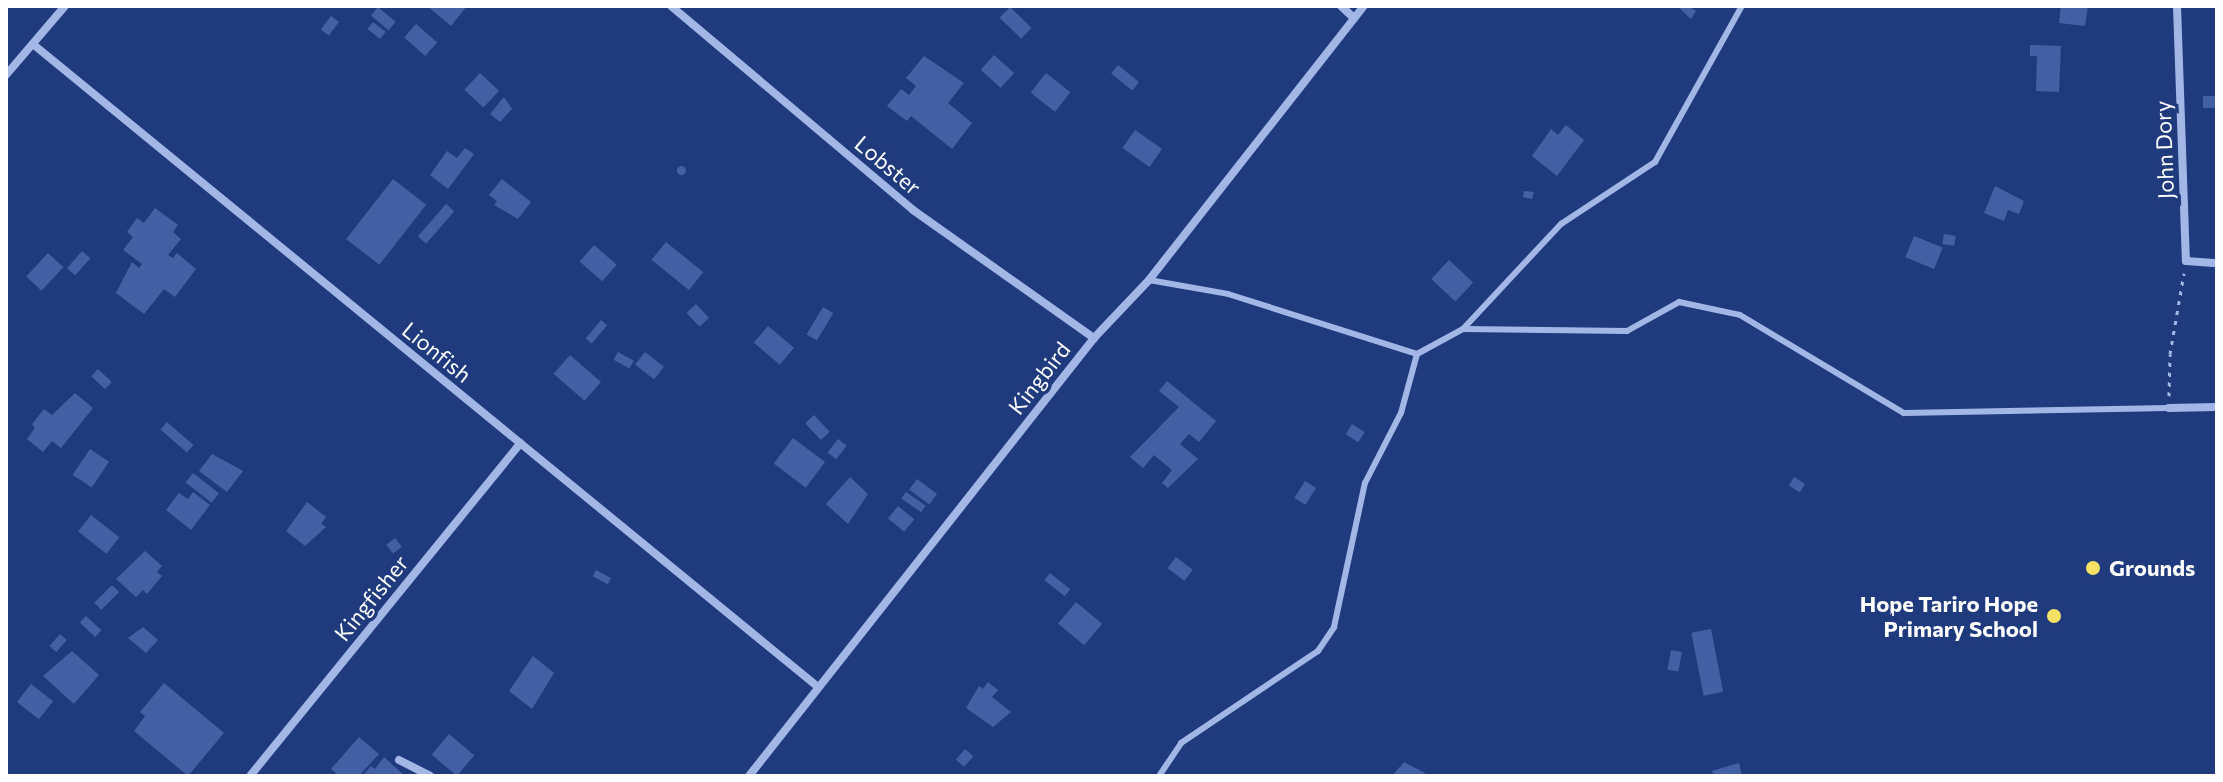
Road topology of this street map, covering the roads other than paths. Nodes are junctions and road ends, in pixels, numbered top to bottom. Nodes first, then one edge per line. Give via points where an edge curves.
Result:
1 (65, 6) edge
2 (671, 6) edge
3 (1341, 6) edge
4 (1364, 6) edge
5 (1742, 6) edge
6 (2177, 6) edge
7 (1354, 18) junction
8 (34, 45) junction
9 (6, 75) edge
10 (2217, 263) edge
11 (1149, 280) junction
12 (1463, 329) junction
13 (1094, 338) junction
14 (1417, 354) junction
15 (2217, 407) edge
16 (2169, 408) joint
17 (521, 443) junction
18 (818, 687) junction
19 (399, 760) dead end
20 (250, 776) edge
21 (430, 776) edge
22 (749, 776) edge
23 (1159, 776) edge

1 - 8 street
2 - 13 street, Lobster via 913,210
3 - 7 street
4 - 7 street, Kingbird
5 - 12 lane via 1655,162 1561,224
6 - 10 street, John Dory via 2186,261
7 - 11 street, Kingbird
8 - 9 street
8 - 17 street, Lionfish
11 - 13 street, Kingbird
11 - 14 lane via 1228,294
12 - 14 lane
12 - 16 lane via 1627,331 1679,302 1740,315 1904,413
13 - 18 street, Kingbird
14 - 23 lane via 1401,413 1365,483 1334,627 1318,651 1181,743
15 - 16 street
17 - 18 street, Lionfish
17 - 20 street, Kingfisher
18 - 22 street, Kingbird
19 - 21 street

